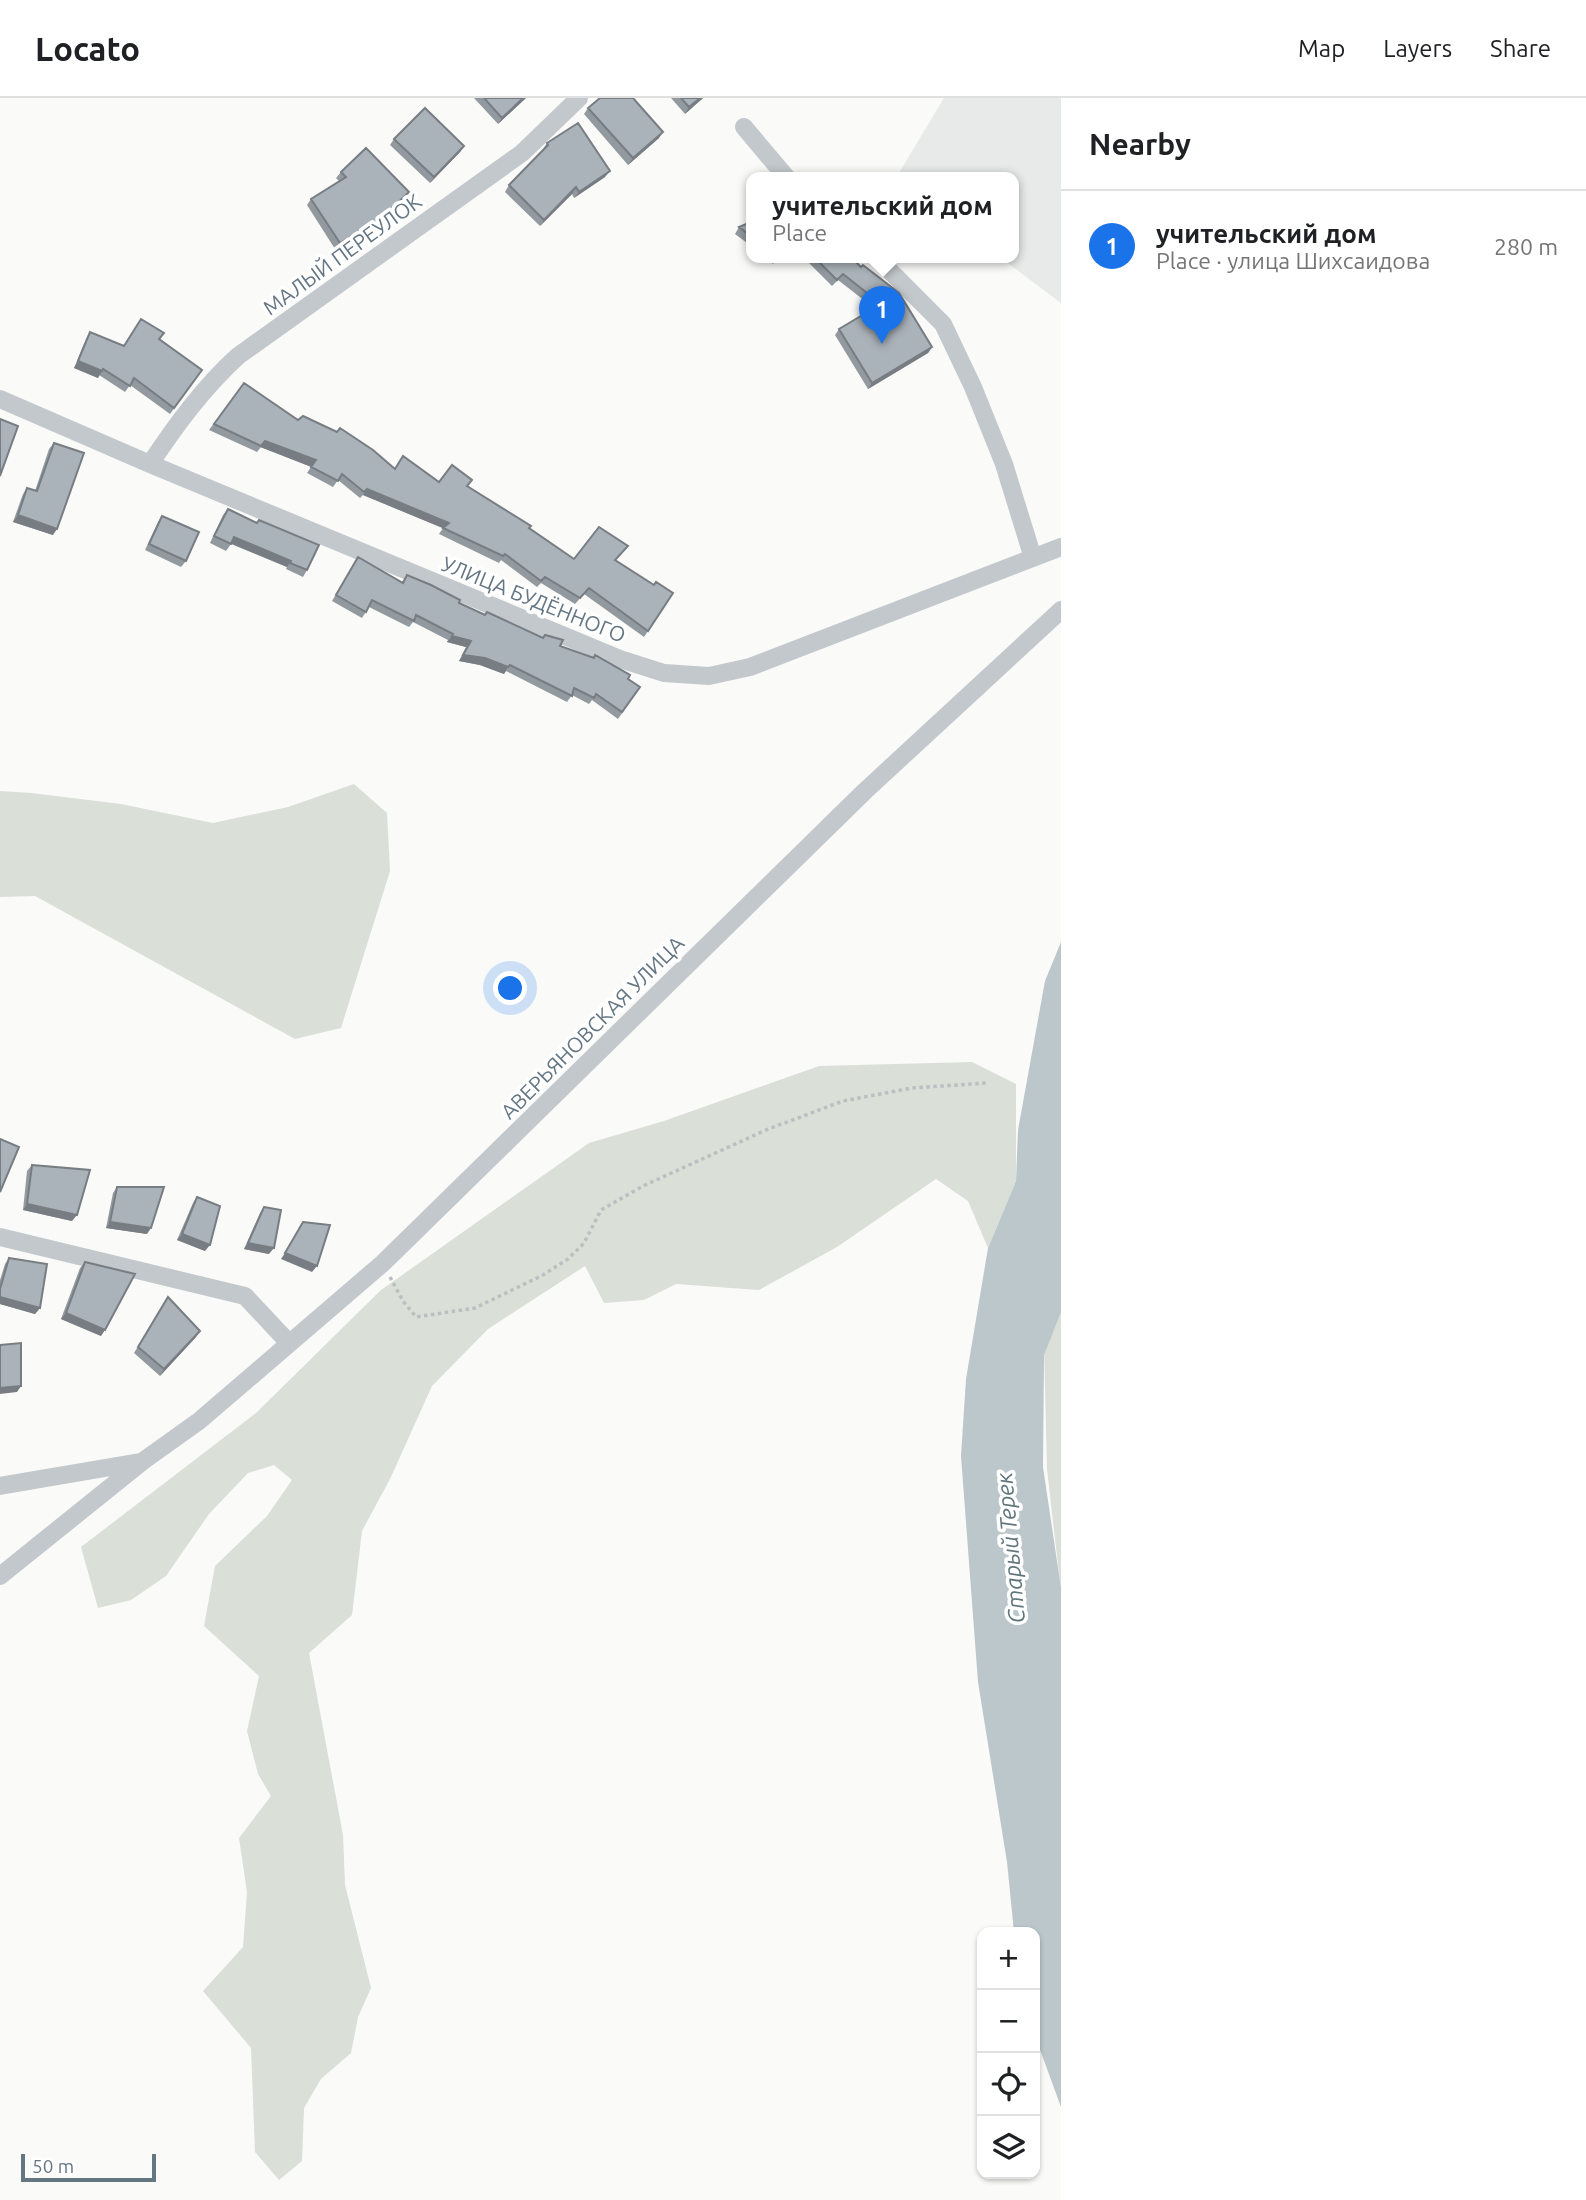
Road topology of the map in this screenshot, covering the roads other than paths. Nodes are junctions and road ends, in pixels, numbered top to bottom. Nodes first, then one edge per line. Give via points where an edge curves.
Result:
1 (579, 98) edge
2 (744, 127) dead end
3 (782, 172) edge
4 (882, 263) edge
5 (0, 400) edge
6 (150, 464) junction
7 (1061, 548) edge
8 (1033, 558) junction
9 (1061, 610) edge
10 (0, 1237) edge
11 (289, 1343) junction
12 (143, 1461) junction
13 (0, 1486) edge
14 (0, 1576) edge

1 - 6 street, МАЛЫЙ ПЕРЕУЛОК via 522,153 238,356 211,381
2 - 3 street
4 - 8 street via 943,324 1004,464
5 - 6 street, УЛИЦА БУДЁННОГО
6 - 8 street, УЛИЦА БУДЁННОГО via 620,659 664,673 709,676 750,667
7 - 8 street, УЛИЦА БУДЁННОГО
9 - 11 street, АВЕРЬЯНОВСКАЯ УЛИЦА via 864,791 383,1263
10 - 11 street via 245,1296
11 - 12 street, АВЕРЬЯНОВСКАЯ УЛИЦА via 199,1421
12 - 13 street
12 - 14 street, АВЕРЬЯНОВСКАЯ УЛИЦА

